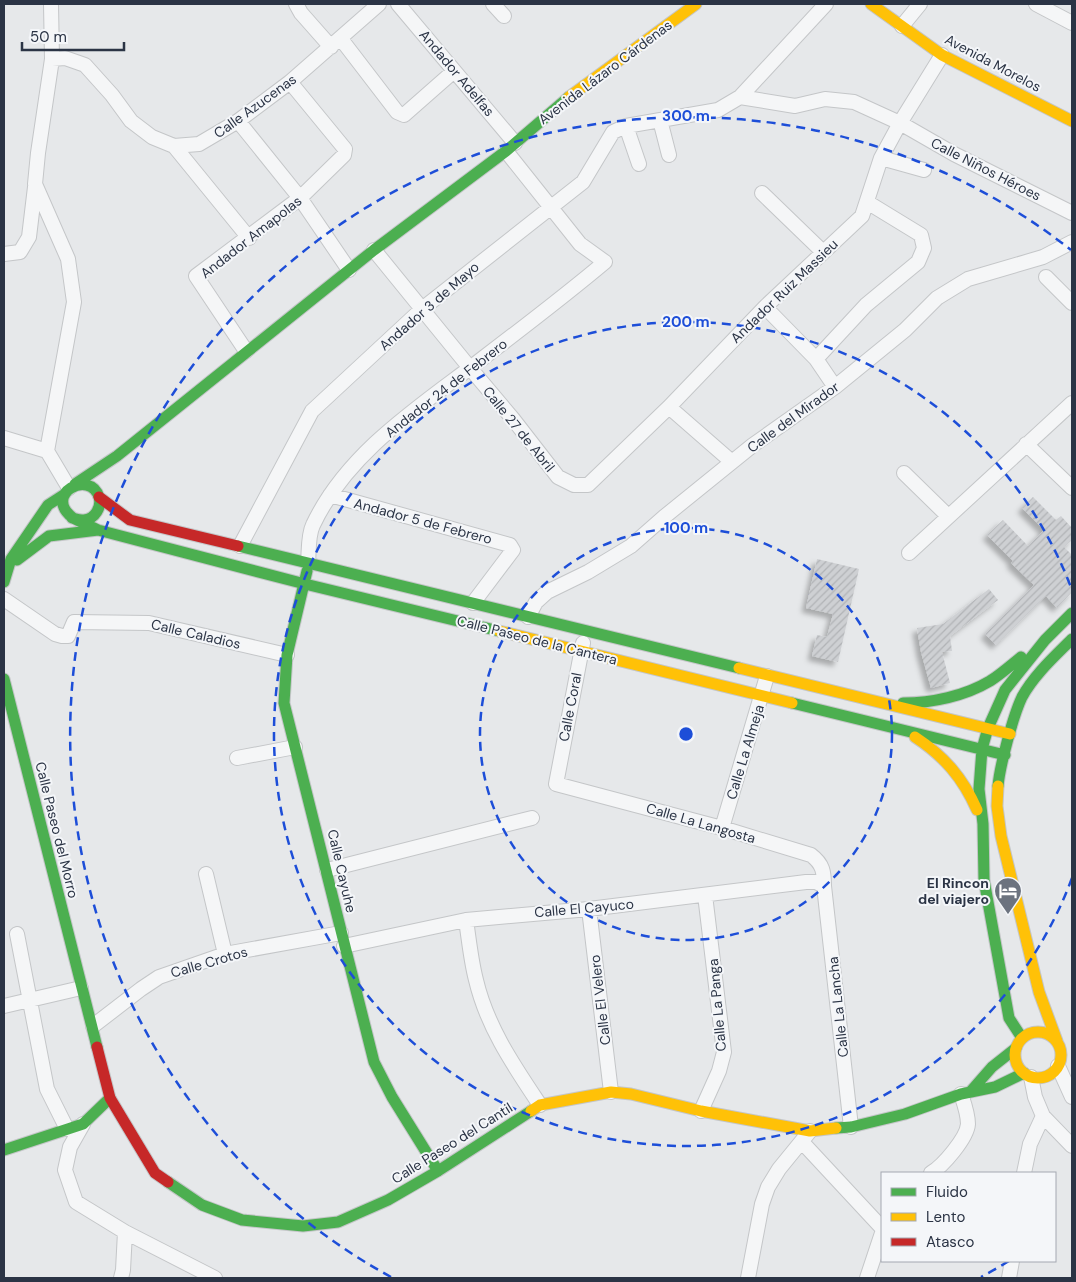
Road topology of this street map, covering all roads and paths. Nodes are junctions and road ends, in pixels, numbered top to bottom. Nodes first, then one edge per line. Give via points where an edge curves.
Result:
1 (51, 4) edge
2 (296, 4) edge
3 (379, 4) edge
4 (398, 4) edge
5 (493, 4) edge
6 (696, 4) edge
7 (826, 4) edge
8 (871, 4) edge
9 (920, 4) edge
10 (1036, 4) edge
11 (504, 16) dead end
12 (1072, 23) edge
13 (902, 26) junction
14 (336, 43) junction
15 (942, 55) junction
16 (52, 59) junction
17 (454, 71) junction
18 (290, 82) junction
19 (740, 97) junction
20 (660, 120) junction
21 (238, 121) junction
22 (1072, 121) edge
23 (900, 123) junction
24 (626, 126) junction
25 (174, 146) junction
26 (511, 147) junction
27 (669, 155) dead end
28 (881, 158) junction
29 (639, 164) dead end
30 (924, 170) dead end
31 (35, 184) junction
32 (762, 193) dead end
33 (300, 198) junction
34 (867, 202) junction
35 (550, 206) junction
36 (1072, 213) edge
37 (249, 238) junction
38 (1072, 242) edge
39 (374, 250) junction
40 (823, 252) junction
41 (4, 254) edge
42 (604, 262) joint
43 (349, 270) junction
44 (1046, 277) dead end
45 (1072, 303) edge
46 (765, 307) junction
47 (422, 309) junction
48 (246, 351) junction
49 (816, 359) junction
50 (470, 368) junction
51 (834, 387) junction
52 (1072, 403) edge
53 (669, 407) junction
54 (4, 438) edge
55 (1026, 444) junction
56 (47, 451) junction
57 (117, 456) junction
58 (732, 462) junction
59 (904, 473) dead end
60 (574, 485) joint
61 (1072, 488) edge
62 (70, 489) junction
63 (330, 495) junction
64 (99, 497) junction
65 (115, 509) junction
66 (948, 516) junction
67 (72, 518) junction
68 (98, 530) junction
69 (240, 546) junction
70 (909, 553) dead end
71 (10, 562) edge
72 (308, 562) junction
73 (4, 582) edge
74 (305, 584) junction
75 (4, 599) edge
76 (474, 604) junction
77 (1072, 613) edge
78 (528, 616) junction
79 (585, 631) junction
80 (1072, 639) edge
81 (1045, 640) junction
82 (581, 651) junction
83 (288, 655) junction
84 (767, 676) junction
85 (4, 679) edge
86 (762, 695) junction
87 (872, 702) junction
88 (988, 728) junction
89 (906, 731) junction
90 (1010, 734) junction
91 (295, 747) junction
92 (982, 749) junction
93 (1005, 754) junction
94 (237, 758) dead end
95 (556, 784) joint
96 (532, 818) dead end
97 (983, 824) junction
98 (722, 828) junction
99 (327, 870) junction
100 (206, 874) dead end
101 (824, 886) junction
102 (705, 895) junction
103 (590, 909) junction
104 (466, 920) junction
105 (17, 934) dead end
106 (342, 939) junction
107 (225, 954) junction
108 (81, 988) junction
109 (29, 1000) junction
110 (4, 1006) edge
111 (93, 1026) junction
112 (1057, 1041) junction
113 (1019, 1043) junction
114 (1058, 1066) junction
115 (1028, 1075) junction
116 (611, 1092) junction
117 (966, 1092) junction
118 (1072, 1097) edge
119 (110, 1098) junction
120 (540, 1106) junction
121 (701, 1111) junction
122 (1043, 1116) junction
123 (83, 1124) junction
124 (851, 1127) junction
125 (66, 1129) junction
126 (806, 1136) junction
127 (1072, 1146) edge
128 (4, 1150) edge
129 (438, 1171) junction
130 (933, 1172) edge
131 (1024, 1172) edge
132 (881, 1227) edge
133 (125, 1232) junction
134 (881, 1237) edge
135 (1012, 1262) edge
136 (121, 1278) edge
137 (215, 1278) edge
138 (748, 1278) edge
139 (867, 1278) edge
140 (1009, 1278) edge

1 - 16 street
2 - 14 street via 301,13
3 - 14 street, Calle Azucenas
4 - 17 street, Andador Adelfas
5 - 11 street
6 - 26 street, Avenida Lázaro Cárdenas via 557,106
7 - 19 street
8 - 13 street, Avenida Morelos
9 - 13 street
10 - 12 street
13 - 15 street, Avenida Morelos
14 - 17 street via 397,112 404,115
14 - 18 street, Calle Azucenas
15 - 22 street, Avenida Morelos
15 - 23 street, Andador Ruiz Massieu
16 - 25 street, Calle Azucenas via 65,58 86,65 132,121 152,137
16 - 31 street
17 - 26 street, Andador Adelfas
18 - 21 street, Calle Azucenas
18 - 33 street, Andador Amapolas via 345,149 344,155
19 - 20 street via 718,110
19 - 23 street, Calle Niños Héroes via 795,106 825,99 854,102
20 - 24 street
20 - 27 street
21 - 25 street, Calle Azucenas via 199,144
21 - 33 street
23 - 28 street, Andador Ruiz Massieu
23 - 36 street, Calle Niños Héroes
24 - 29 street
24 - 35 street, Andador 3 de Mayo via 613,132 583,182
25 - 37 street
26 - 35 street, Andador Adelfas
26 - 39 street, Avenida Lázaro Cárdenas
28 - 30 street
28 - 34 street, Andador Ruiz Massieu
31 - 41 street via 29,237 20,252
31 - 56 street via 68,260 74,302
32 - 40 street
33 - 37 street, Andador Amapolas
33 - 43 street
34 - 40 street, Andador Ruiz Massieu via 862,216
34 - 49 street via 921,234 924,248 918,262 866,305
35 - 42 street, Andador Adelfas via 580,244
35 - 47 street, Andador 3 de Mayo
37 - 48 street, Andador Amapolas via 196,276
38 - 51 street, Calle del Mirador via 1043,258 968,279 937,298 905,330
39 - 43 street, Avenida Lázaro Cárdenas
39 - 47 street, Calle 27 de Abril
40 - 46 street, Andador Ruiz Massieu
42 - 50 street, Andador 24 de Febrero
43 - 48 street, Avenida Lázaro Cárdenas
44 - 45 street
46 - 49 street
46 - 53 street, Andador Ruiz Massieu
47 - 50 street, Calle 27 de Abril
47 - 69 street, Andador 3 de Mayo via 312,411
48 - 57 street, Avenida Lázaro Cárdenas
49 - 51 street
50 - 60 street, Calle 27 de Abril via 558,477
50 - 63 street, Andador 24 de Febrero via 409,414 351,466
51 - 58 street, Calle del Mirador
52 - 55 street
53 - 58 street
53 - 60 street, Andador Ruiz Massieu via 588,485
54 - 56 street
55 - 61 street
55 - 66 street
56 - 62 street
57 - 62 street, Avenida Lázaro Cárdenas
57 - 65 street via 109,468 107,482
58 - 78 street, Calle del Mirador via 631,546 547,592
59 - 66 street
62 - 64 street via 89,485
62 - 67 street via 63,504
62 - 71 street via 48,505
63 - 72 street, Andador 24 de Febrero via 312,527
63 - 76 street, Andador 5 de Febrero via 510,545 513,550
64 - 65 street, Calle Paseo de la Cantera
64 - 67 street via 99,508 91,518
65 - 69 street, Calle Paseo de la Cantera via 130,520
66 - 70 street
67 - 68 street, Calle Paseo de la Cantera
68 - 71 street via 49,536
68 - 74 street, Calle Paseo de la Cantera
69 - 72 street, Calle Paseo de la Cantera
71 - 73 street
72 - 74 street, Calle Cayuhe
72 - 76 street, Calle Paseo de la Cantera
74 - 82 street, Calle Paseo de la Cantera
74 - 83 street, Calle Cayuhe
75 - 83 street, Calle Caladios via 62,636 68,636 74,622 149,623
76 - 78 street, Calle Paseo de la Cantera
77 - 81 street
78 - 79 street, Calle Paseo de la Cantera
79 - 82 street, Calle Coral
79 - 84 street, Calle Paseo de la Cantera
80 - 90 street via 1031,684 1022,698
81 - 87 street via 988,682 957,694 917,704
81 - 88 street via 1005,690
82 - 86 street, Calle Paseo de la Cantera
82 - 95 street, Calle Coral
83 - 91 street, Calle Cayuhe via 284,703
84 - 86 street, Calle La Almeja
84 - 87 street, Calle Paseo de la Cantera
85 - 108 street, Calle Paseo del Morro
86 - 89 street, Calle Paseo de la Cantera
86 - 98 street, Calle La Almeja
87 - 88 street, Calle Paseo de la Cantera
88 - 90 street, Calle Paseo de la Cantera
88 - 92 street
89 - 92 street, Calle Paseo de la Cantera
89 - 97 street via 933,748 958,772
90 - 93 street
91 - 94 street
91 - 99 street, Calle Cayuhe
92 - 93 street, Calle Paseo de la Cantera
92 - 97 street via 980,789
93 - 112 street via 997,806 1001,836 1040,992
95 - 98 street, Calle La Langosta
96 - 99 street
97 - 113 street via 984,880 1009,1018
98 - 101 street, Calle La Langosta via 811,856 820,862
99 - 106 street, Calle Cayuhe
100 - 107 street
101 - 102 street, Calle El Cayuco via 806,882
101 - 124 street, Calle La Lancha
102 - 103 street, Calle El Cayuco
102 - 121 street, Calle La Panga via 724,1052 719,1072
103 - 104 street, Calle El Cayuco
103 - 116 street, Calle El Velero
104 - 106 street, Calle El Cayuco
104 - 120 street via 476,980 488,1018 504,1050
105 - 109 street
106 - 107 street, Calle Crotos
106 - 129 street, Calle Cayuhe via 374,1062
107 - 111 street, Calle Crotos via 159,977
108 - 109 street
108 - 111 street, Calle Paseo del Cantil
109 - 110 street
109 - 125 street via 47,1089
111 - 119 street, Calle Paseo del Cantil
112 - 113 street via 1039,1031 1032,1032
112 - 114 street via 1062,1053
113 - 115 street via 1016,1061
113 - 117 street, Calle Paseo del Cantil
114 - 115 street via 1042,1078
114 - 118 street
115 - 117 street, Calle Paseo del Cantil via 995,1087
115 - 122 street
116 - 120 street, Calle Paseo del Cantil
116 - 121 street, Calle Paseo del Cantil
117 - 124 street, Calle Paseo del Cantil via 905,1114
117 - 130 street via 967,1132
119 - 123 street
119 - 129 street, Calle Paseo del Cantil via 156,1173 202,1205 242,1220 302,1226 338,1222 388,1200
120 - 129 street, Calle Paseo del Cantil
121 - 126 street, Calle Paseo del Cantil
122 - 127 street
122 - 131 street via 1030,1144
123 - 125 street
123 - 133 street via 70,1147 65,1170 76,1202
124 - 126 street, Calle Paseo del Cantil
125 - 128 street
126 - 132 street
126 - 138 street via 768,1187
133 - 136 street
133 - 137 street
134 - 139 street
135 - 140 street

